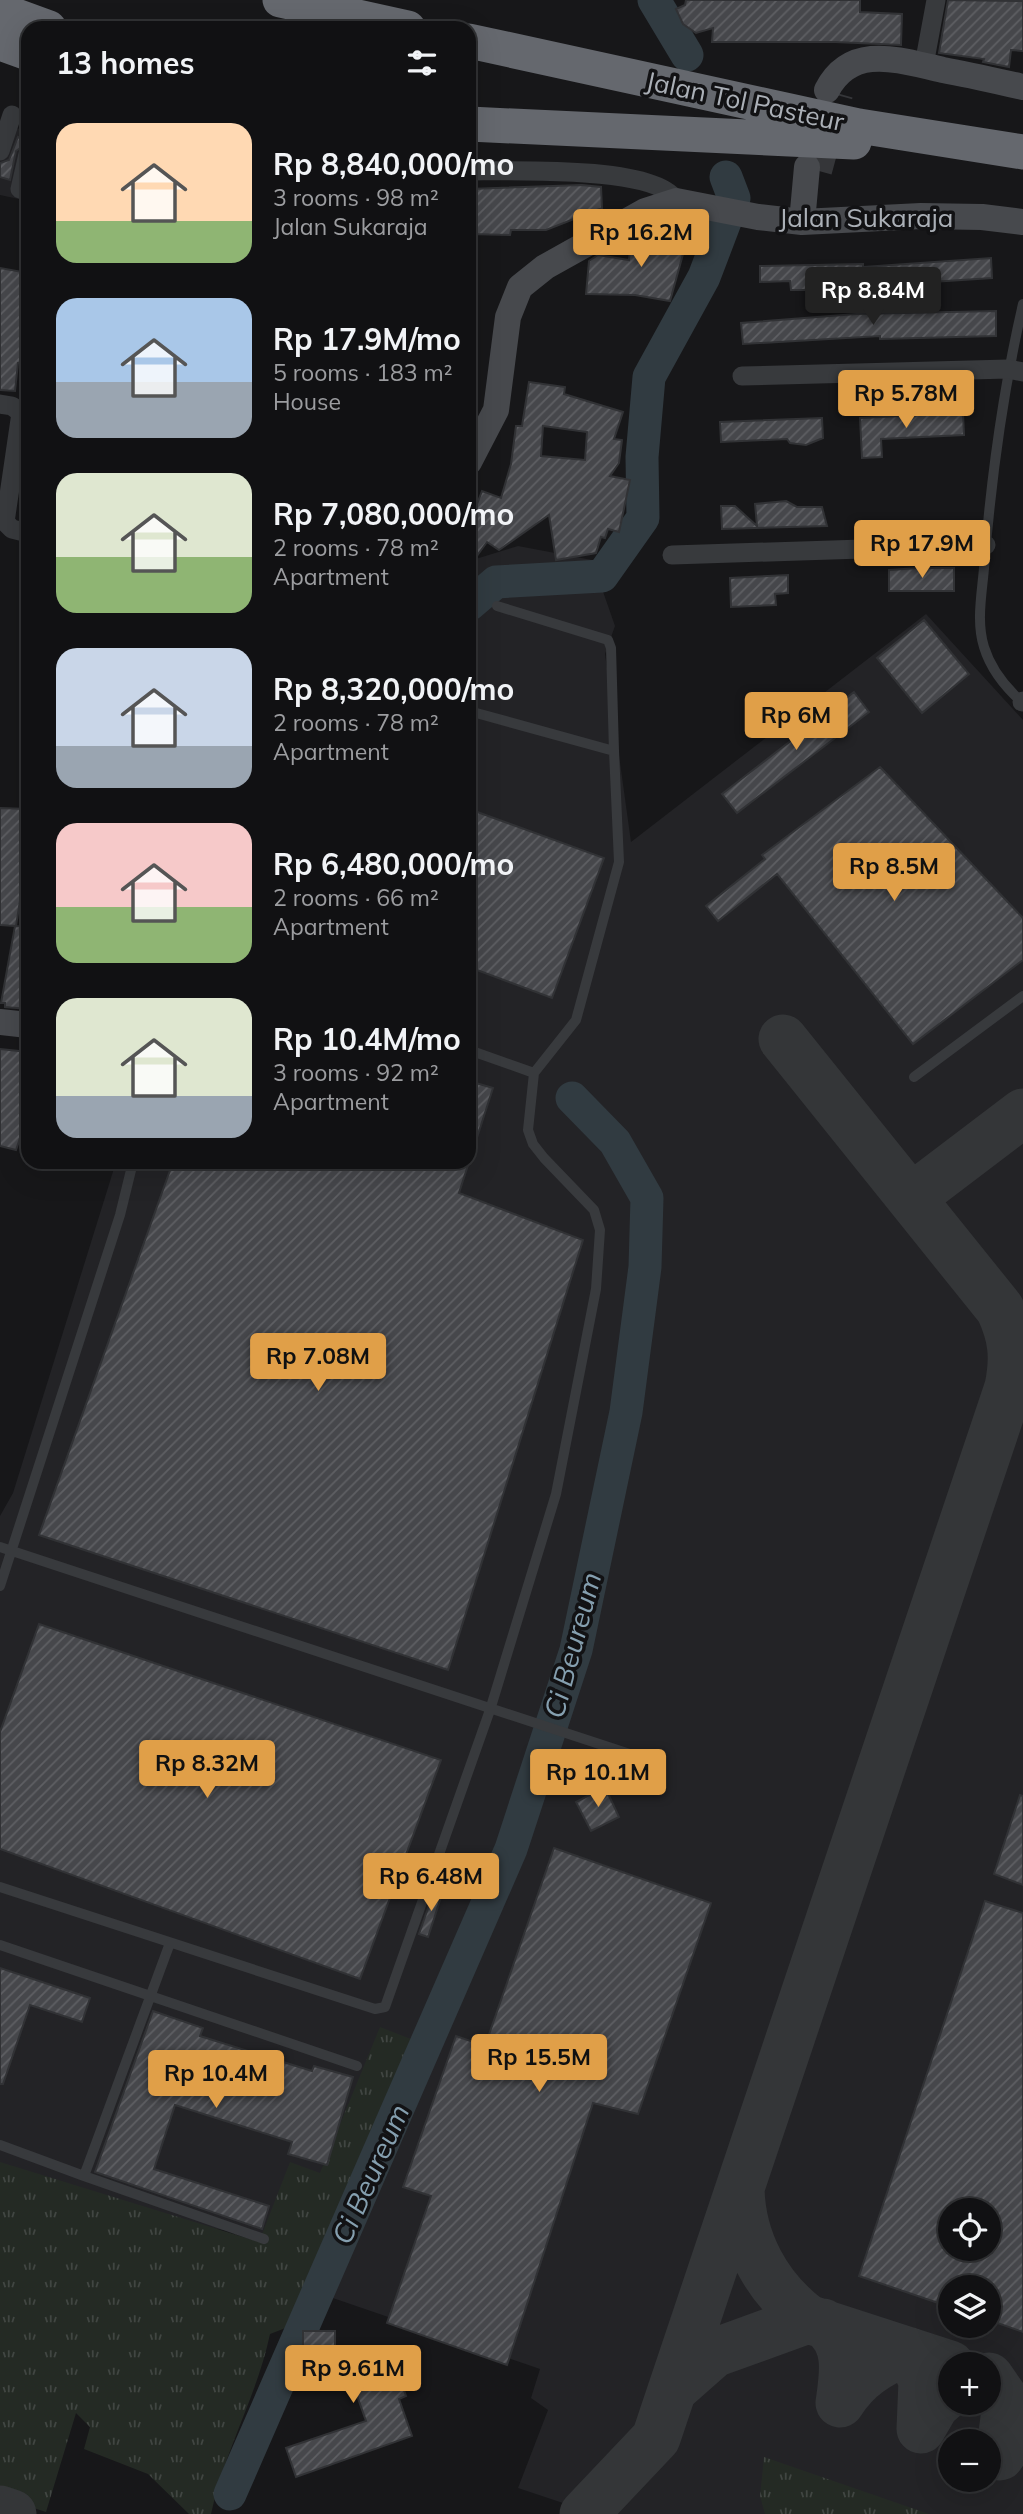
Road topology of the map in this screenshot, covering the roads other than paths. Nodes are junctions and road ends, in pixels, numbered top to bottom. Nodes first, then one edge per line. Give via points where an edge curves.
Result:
1 (280, 0) edge
2 (936, 0) edge
3 (0, 10) edge
4 (30, 21) edge
5 (376, 21) edge
6 (0, 43) edge
7 (476, 43) edge
8 (21, 50) edge
9 (924, 65) junction
10 (1023, 87) edge
11 (833, 92) tunnel mouth
12 (476, 106) edge
13 (13, 116) edge
14 (476, 124) edge
15 (859, 126) junction
16 (0, 151) edge
17 (1023, 152) edge
18 (476, 171) edge
19 (1023, 173) edge
20 (811, 177) tunnel mouth
21 (0, 184) edge
22 (21, 189) edge
23 (671, 203) junction
24 (802, 222) junction
25 (1023, 222) edge
26 (1023, 304) edge
27 (1016, 370) edge
28 (742, 376) dead end
29 (0, 404) edge
30 (21, 413) edge
31 (21, 413) edge
32 (477, 432) edge
33 (21, 531) edge
34 (986, 545) junction
35 (672, 555) dead end
36 (497, 606) dead end
37 (1023, 702) edge
38 (476, 713) edge
39 (614, 751) junction
40 (1023, 996) edge
41 (0, 1022) edge
42 (21, 1024) edge
43 (476, 1053) edge
44 (534, 1073) junction
45 (914, 1077) dead end
46 (132, 1169) edge
47 (0, 1547) edge
48 (13, 1549) junction
49 (0, 1586) edge
50 (490, 1710) junction
51 (648, 1760) dead end
52 (0, 1887) edge
53 (170, 1943) junction
54 (0, 1945) edge
55 (151, 1996) junction
56 (356, 2066) dead end
57 (0, 2145) edge
58 (84, 2176) junction
59 (264, 2239) dead end

1 - 5 highway
2 - 9 street
3 - 4 highway
6 - 8 highway
7 - 15 highway, Jalan Tol Pasteur
9 - 10 main road
9 - 11 main road via 899,59 863,60
12 - 15 highway
13 - 16 street
14 - 19 highway, Jalan Tol Pasteur via 860,143
15 - 17 highway, Jalan Tol Pasteur
18 - 23 street via 591,174
20 - 24 main road
21 - 22 street
23 - 24 main road, Jalan Sukaraja
23 - 32 main road via 645,211 545,267 520,287 508,317 496,410
24 - 25 main road, Jalan Sukaraja via 921,216
26 - 27 lane
27 - 28 street
27 - 34 lane
29 - 30 street
31 - 33 street via 5,522
34 - 35 street
34 - 37 lane via 980,622 984,648 1005,688
36 - 39 lane via 608,640
38 - 39 lane
39 - 44 lane via 619,862 576,1020
40 - 45 lane
41 - 42 main road
43 - 44 lane
44 - 50 lane via 528,1130 544,1158 594,1210 600,1230 597,1277 556,1494
46 - 48 lane
47 - 48 lane
48 - 49 lane
48 - 50 lane
50 - 51 lane
50 - 53 lane via 385,2007 375,2010
52 - 53 lane
53 - 55 lane
54 - 55 lane
55 - 56 lane
55 - 58 lane
57 - 58 lane
58 - 59 lane

